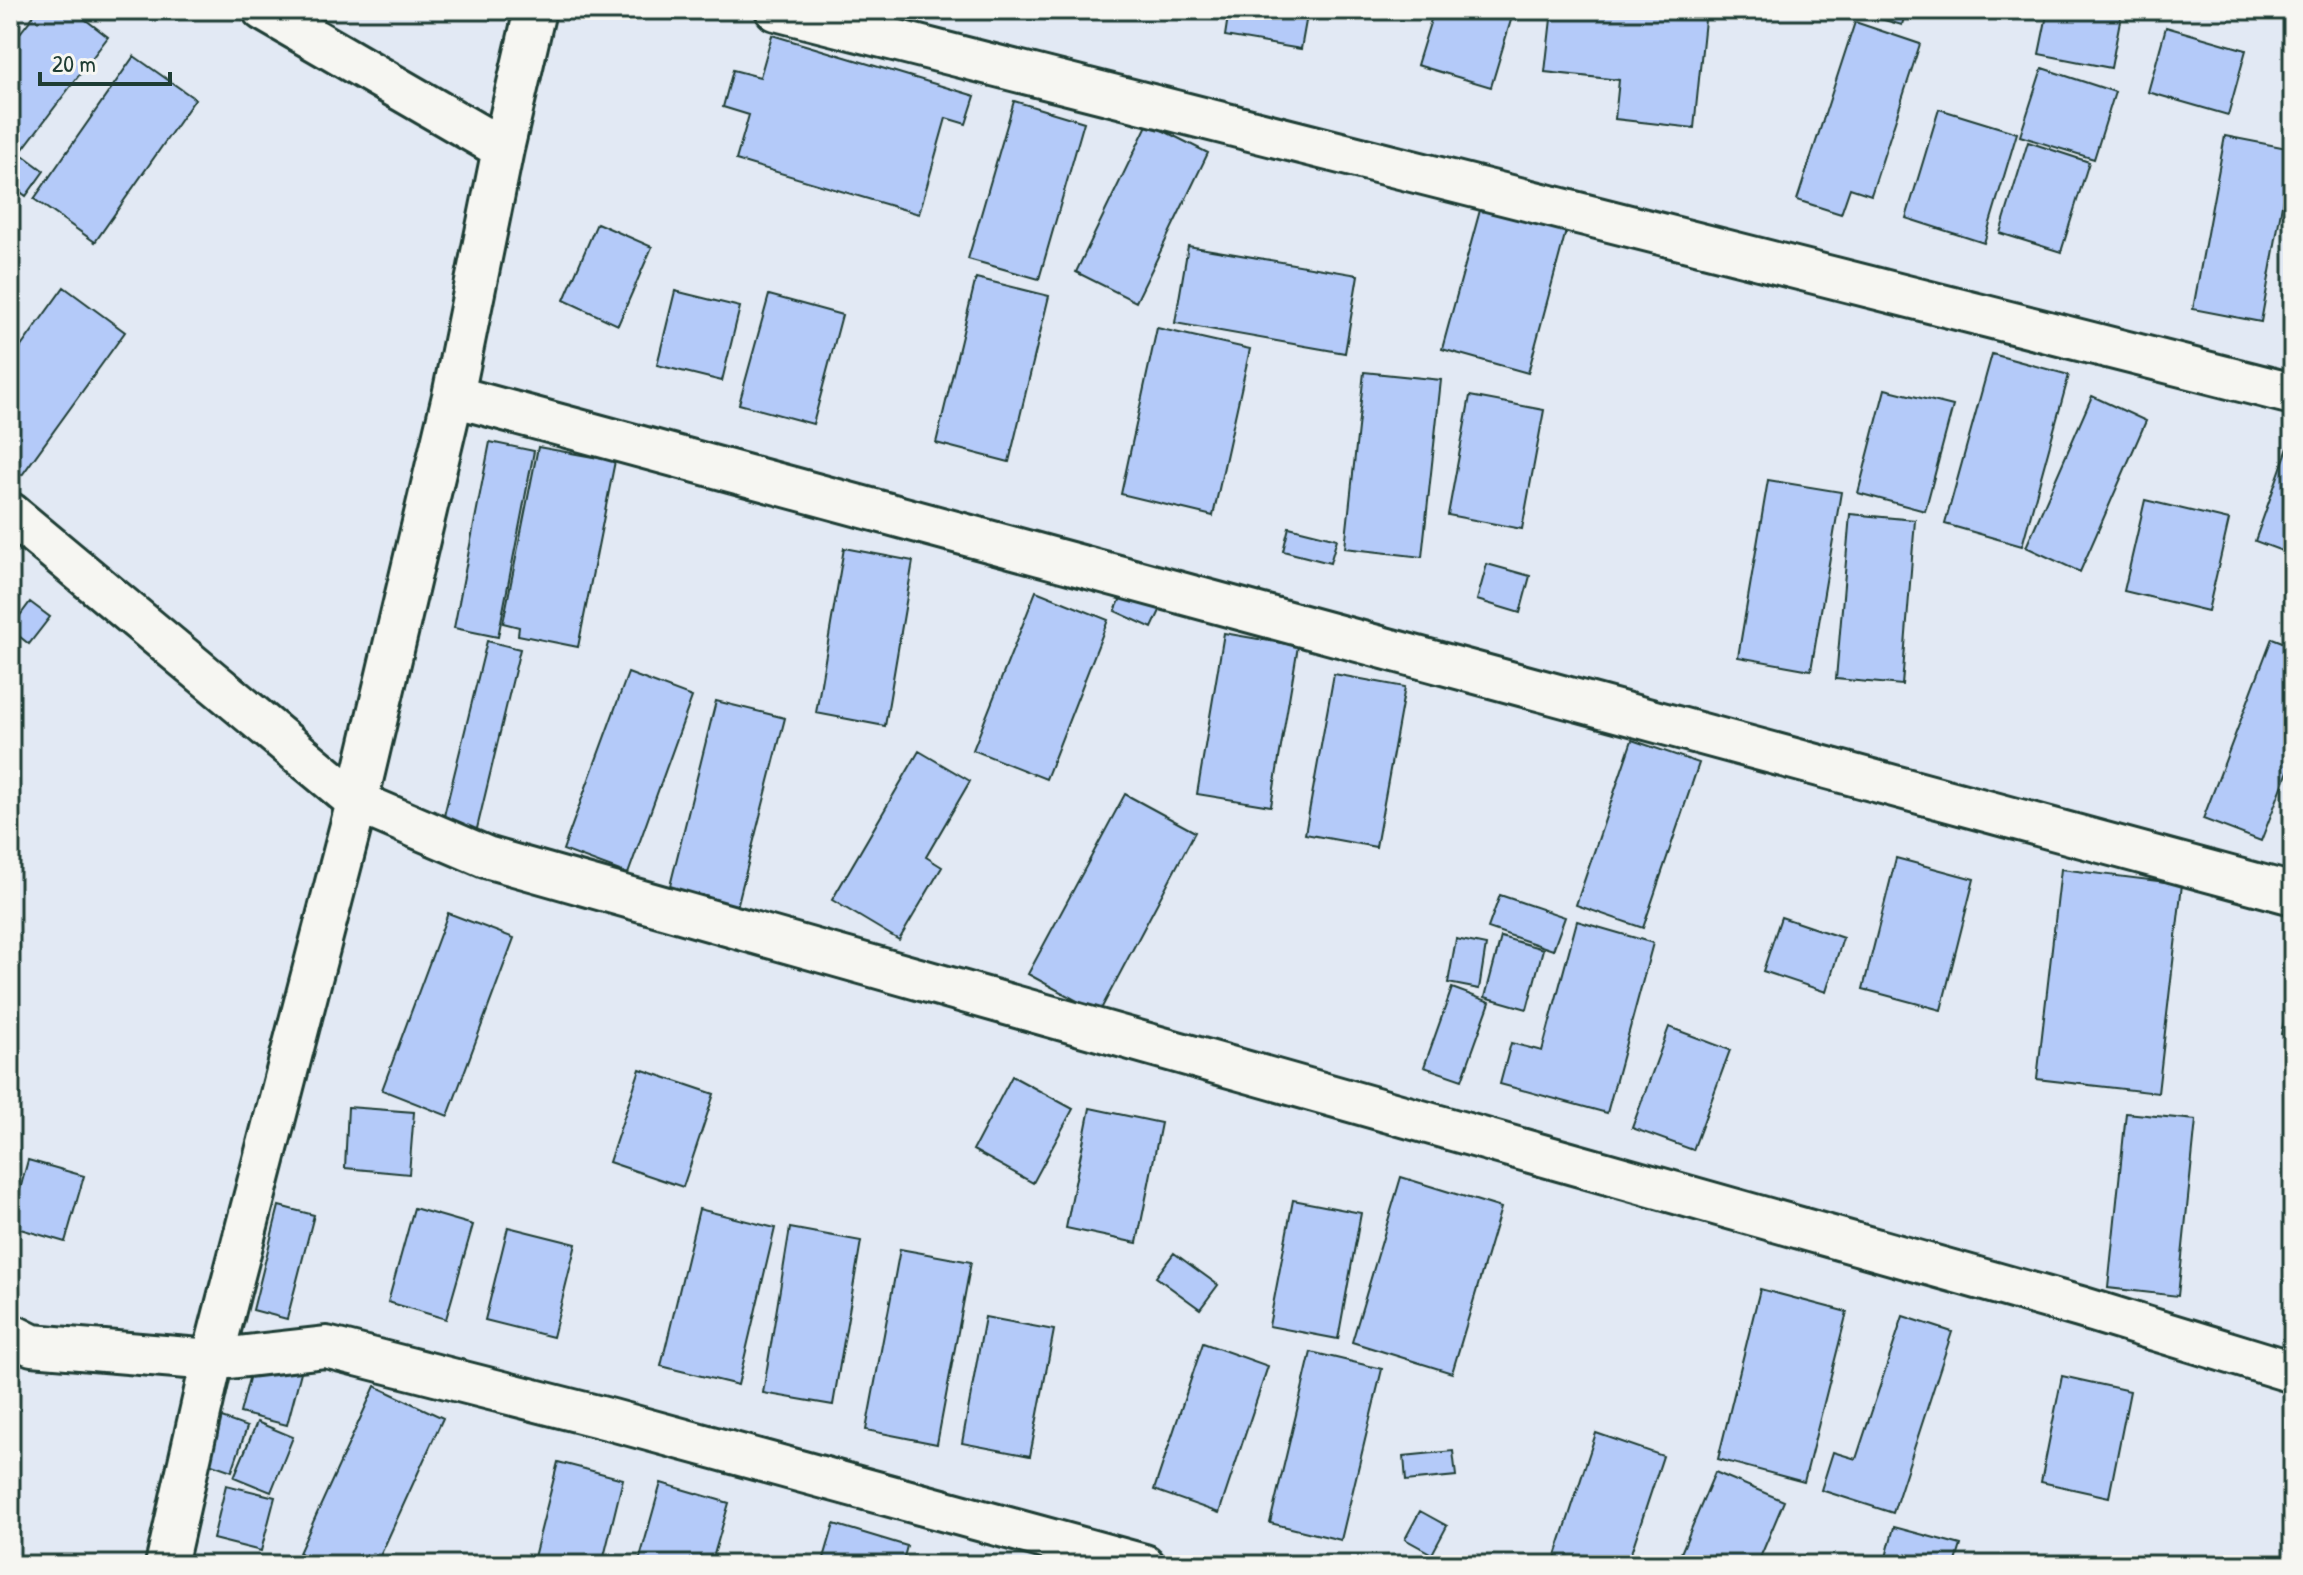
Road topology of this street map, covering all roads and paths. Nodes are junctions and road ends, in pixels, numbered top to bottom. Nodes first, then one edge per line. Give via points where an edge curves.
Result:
1 (263, 10) edge
2 (535, 10) edge
3 (776, 10) edge
4 (503, 149) junction
5 (2293, 394) edge
6 (453, 396) junction
7 (10, 513) edge
8 (357, 802) junction
9 (2293, 894) edge
10 (10, 1334) edge
11 (212, 1360) junction
12 (2293, 1372) edge
13 (166, 1565) edge
14 (1144, 1565) edge

1 - 4 street
2 - 4 street
3 - 5 street
4 - 6 street
6 - 8 street
6 - 9 street
7 - 8 street
8 - 11 street
8 - 12 street via 486,857 2050,1298
10 - 11 street via 32,1345
11 - 13 street
11 - 14 street via 326,1347

